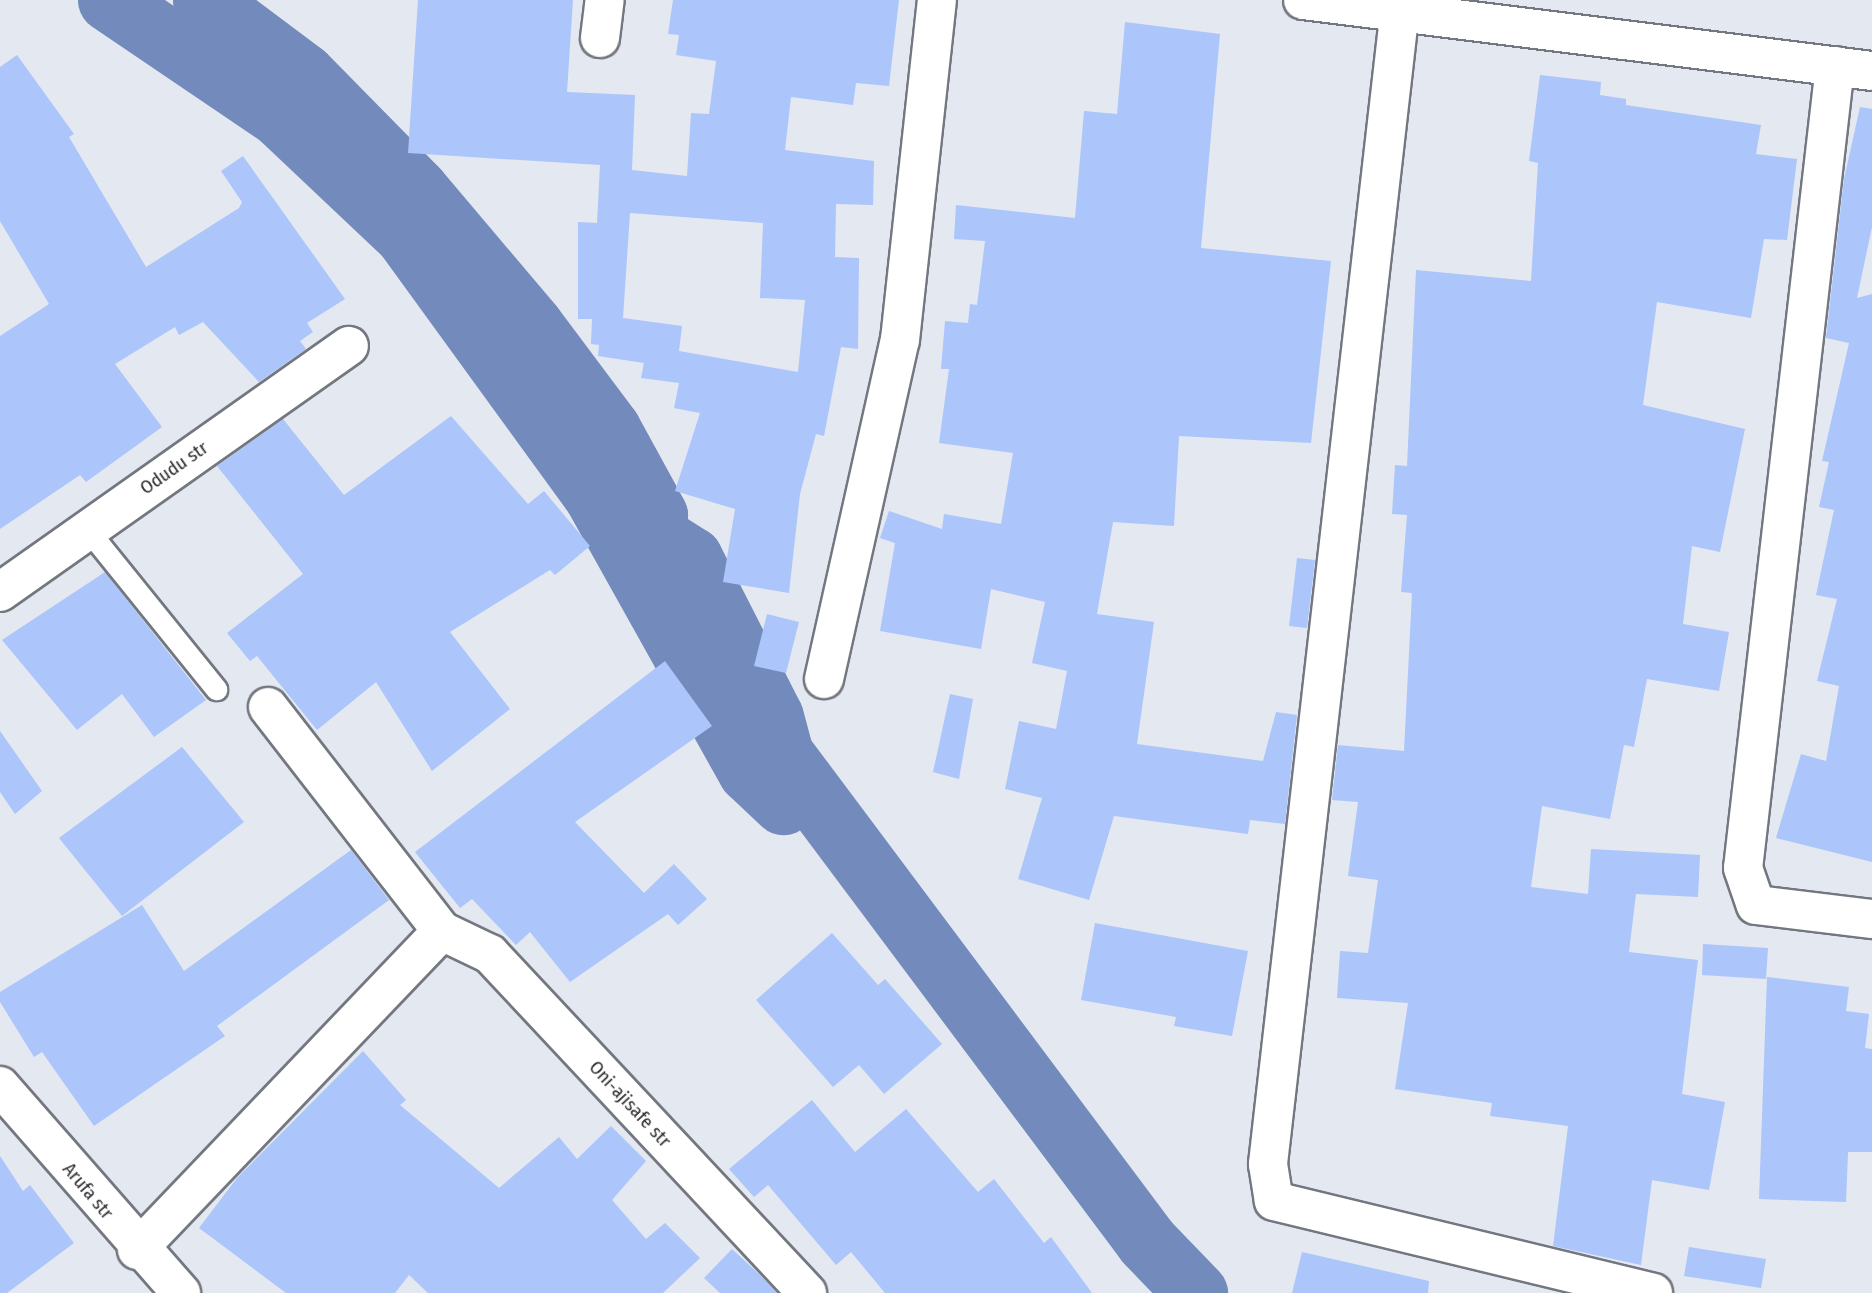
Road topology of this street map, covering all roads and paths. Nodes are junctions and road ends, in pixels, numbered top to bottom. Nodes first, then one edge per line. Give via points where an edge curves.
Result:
1 (605, 0) edge
2 (937, 0) edge
3 (1303, 0) edge
4 (1401, 6) edge
5 (600, 38) dead end
6 (1854, 69) edge
7 (349, 346) dead end
8 (87, 529) junction
9 (0, 592) edge
10 (824, 678) dead end
11 (216, 689) dead end
12 (268, 707) dead end
13 (1872, 919) edge
14 (442, 931) junction
15 (0, 1086) edge
16 (137, 1250) junction
17 (181, 1293) edge
18 (807, 1293) edge
19 (1653, 1293) edge

1 - 5 street
2 - 10 street via 900,340
3 - 4 street
4 - 6 street
4 - 19 street via 1268,1164 1274,1201
6 - 13 street via 1743,868 1756,905
7 - 8 street, Odudu str
8 - 9 street, Odudu str
8 - 11 lane
12 - 14 street, Oni-ajisafe str
14 - 16 street
14 - 18 street, Oni-ajisafe str via 490,954
15 - 16 street, Arufa str
16 - 17 street, Arufa str

